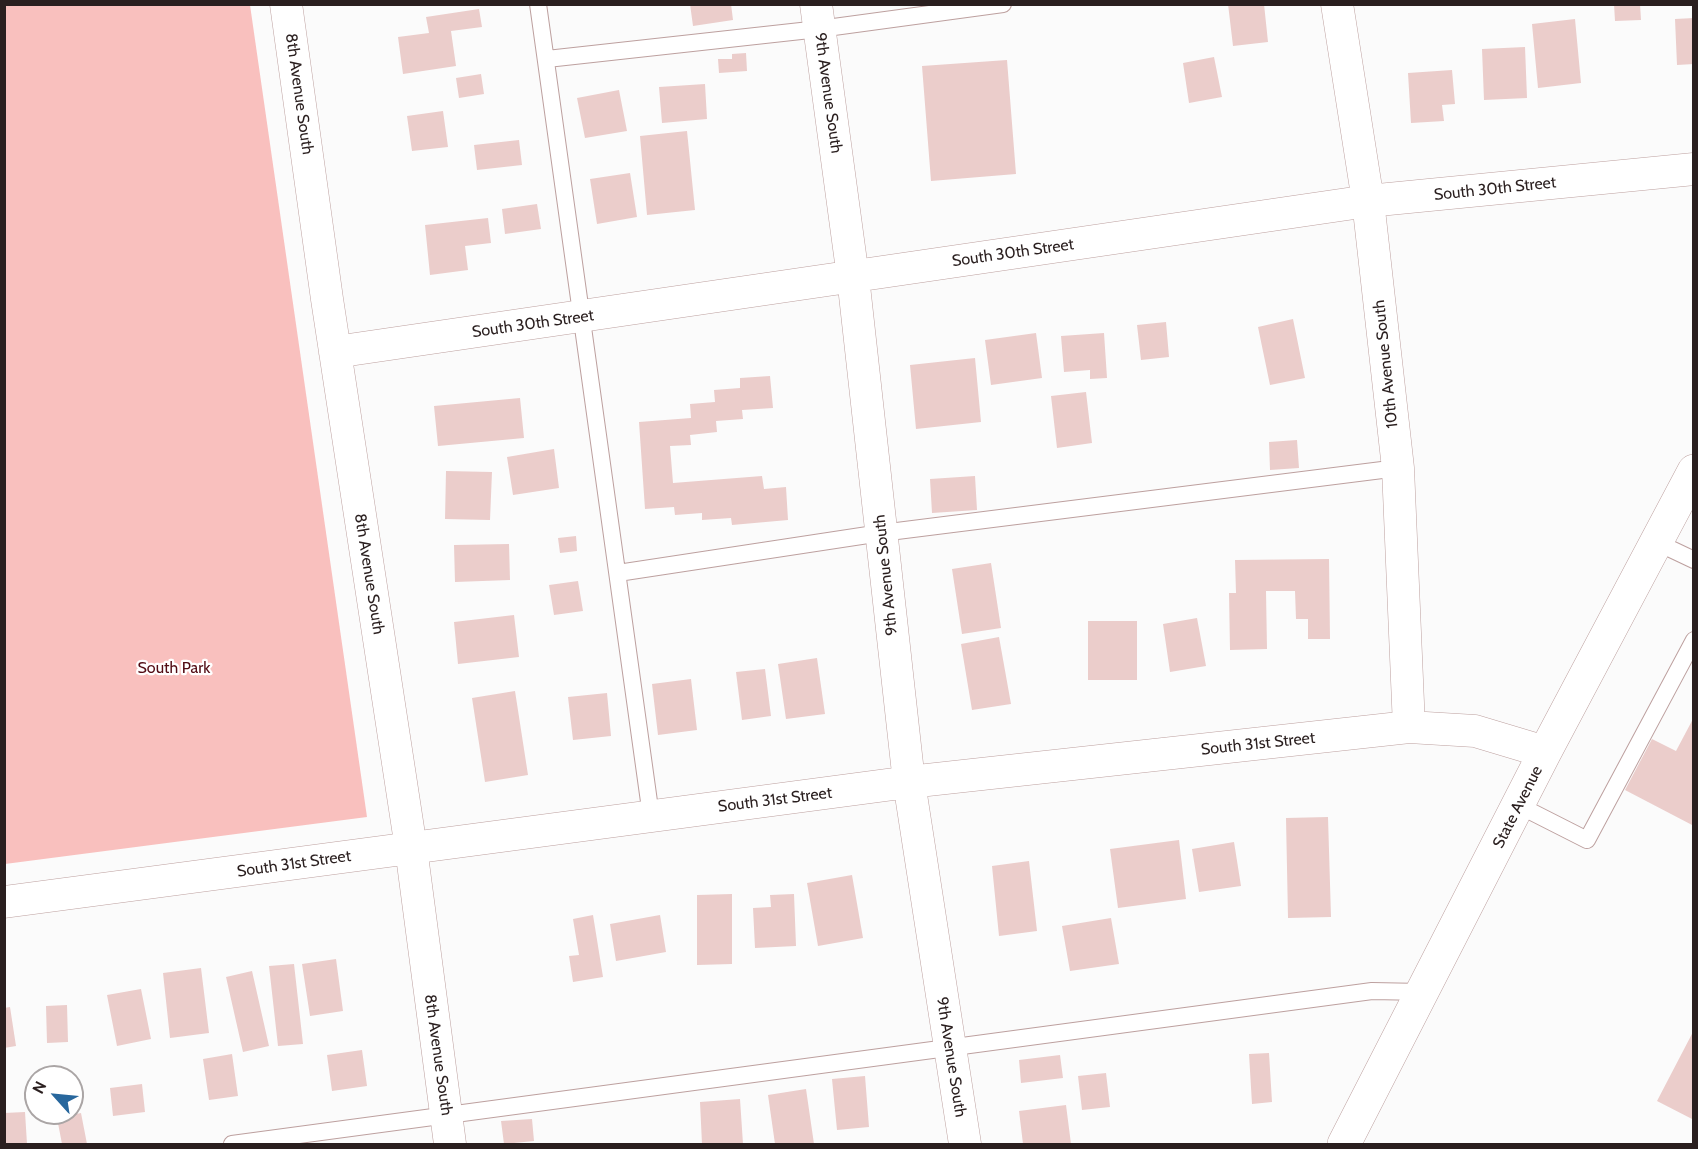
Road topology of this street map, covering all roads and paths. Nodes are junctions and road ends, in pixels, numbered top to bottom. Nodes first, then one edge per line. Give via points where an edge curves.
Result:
1 (286, 4) edge
2 (538, 4) edge
3 (1003, 4) edge
4 (1337, 4) edge
5 (818, 16) edge
6 (547, 59) junction
7 (1694, 169) edge
8 (1368, 201) junction
9 (853, 277) junction
10 (583, 317) junction
11 (335, 352) junction
12 (1398, 468) junction
13 (1694, 471) edge
14 (881, 533) junction
15 (1656, 542) junction
16 (1694, 560) edge
17 (618, 573) junction
18 (1694, 640) edge
19 (1409, 727) junction
20 (1545, 752) junction
21 (909, 782) junction
22 (1518, 805) junction
23 (651, 816) junction
24 (411, 848) junction
25 (4, 902) edge
26 (1423, 992) junction
27 (950, 1049) junction
28 (448, 1130) edge
29 (232, 1144) edge
30 (965, 1144) edge
31 (1344, 1144) edge

1 - 11 street, 8th Avenue South
2 - 6 lane
3 - 5 lane
4 - 8 street, 10th Avenue South
5 - 6 lane
5 - 9 street, 9th Avenue South
6 - 10 lane
7 - 8 street, South 30th Street
8 - 9 street, South 30th Street
8 - 12 street, 10th Avenue South
9 - 10 street, South 30th Street
9 - 14 street, 9th Avenue South
10 - 11 street, South 30th Street
10 - 17 lane
11 - 24 street, 8th Avenue South
12 - 14 lane
12 - 19 street, 10th Avenue South
13 - 15 main road, State Avenue
14 - 17 lane
14 - 21 street, 9th Avenue South
15 - 16 lane
15 - 20 main road, State Avenue
17 - 23 lane
18 - 22 lane via 1587,840
19 - 20 street, South 31st Street via 1475,731
19 - 21 street, South 31st Street
20 - 22 main road, State Avenue
21 - 23 street, South 31st Street
21 - 27 street, 9th Avenue South
22 - 26 main road, State Avenue
23 - 24 street, South 31st Street
24 - 25 street, South 31st Street
24 - 28 street, 8th Avenue South
26 - 27 lane via 1372,991
26 - 31 main road, State Avenue
27 - 28 lane
27 - 30 street, 9th Avenue South
28 - 29 lane

